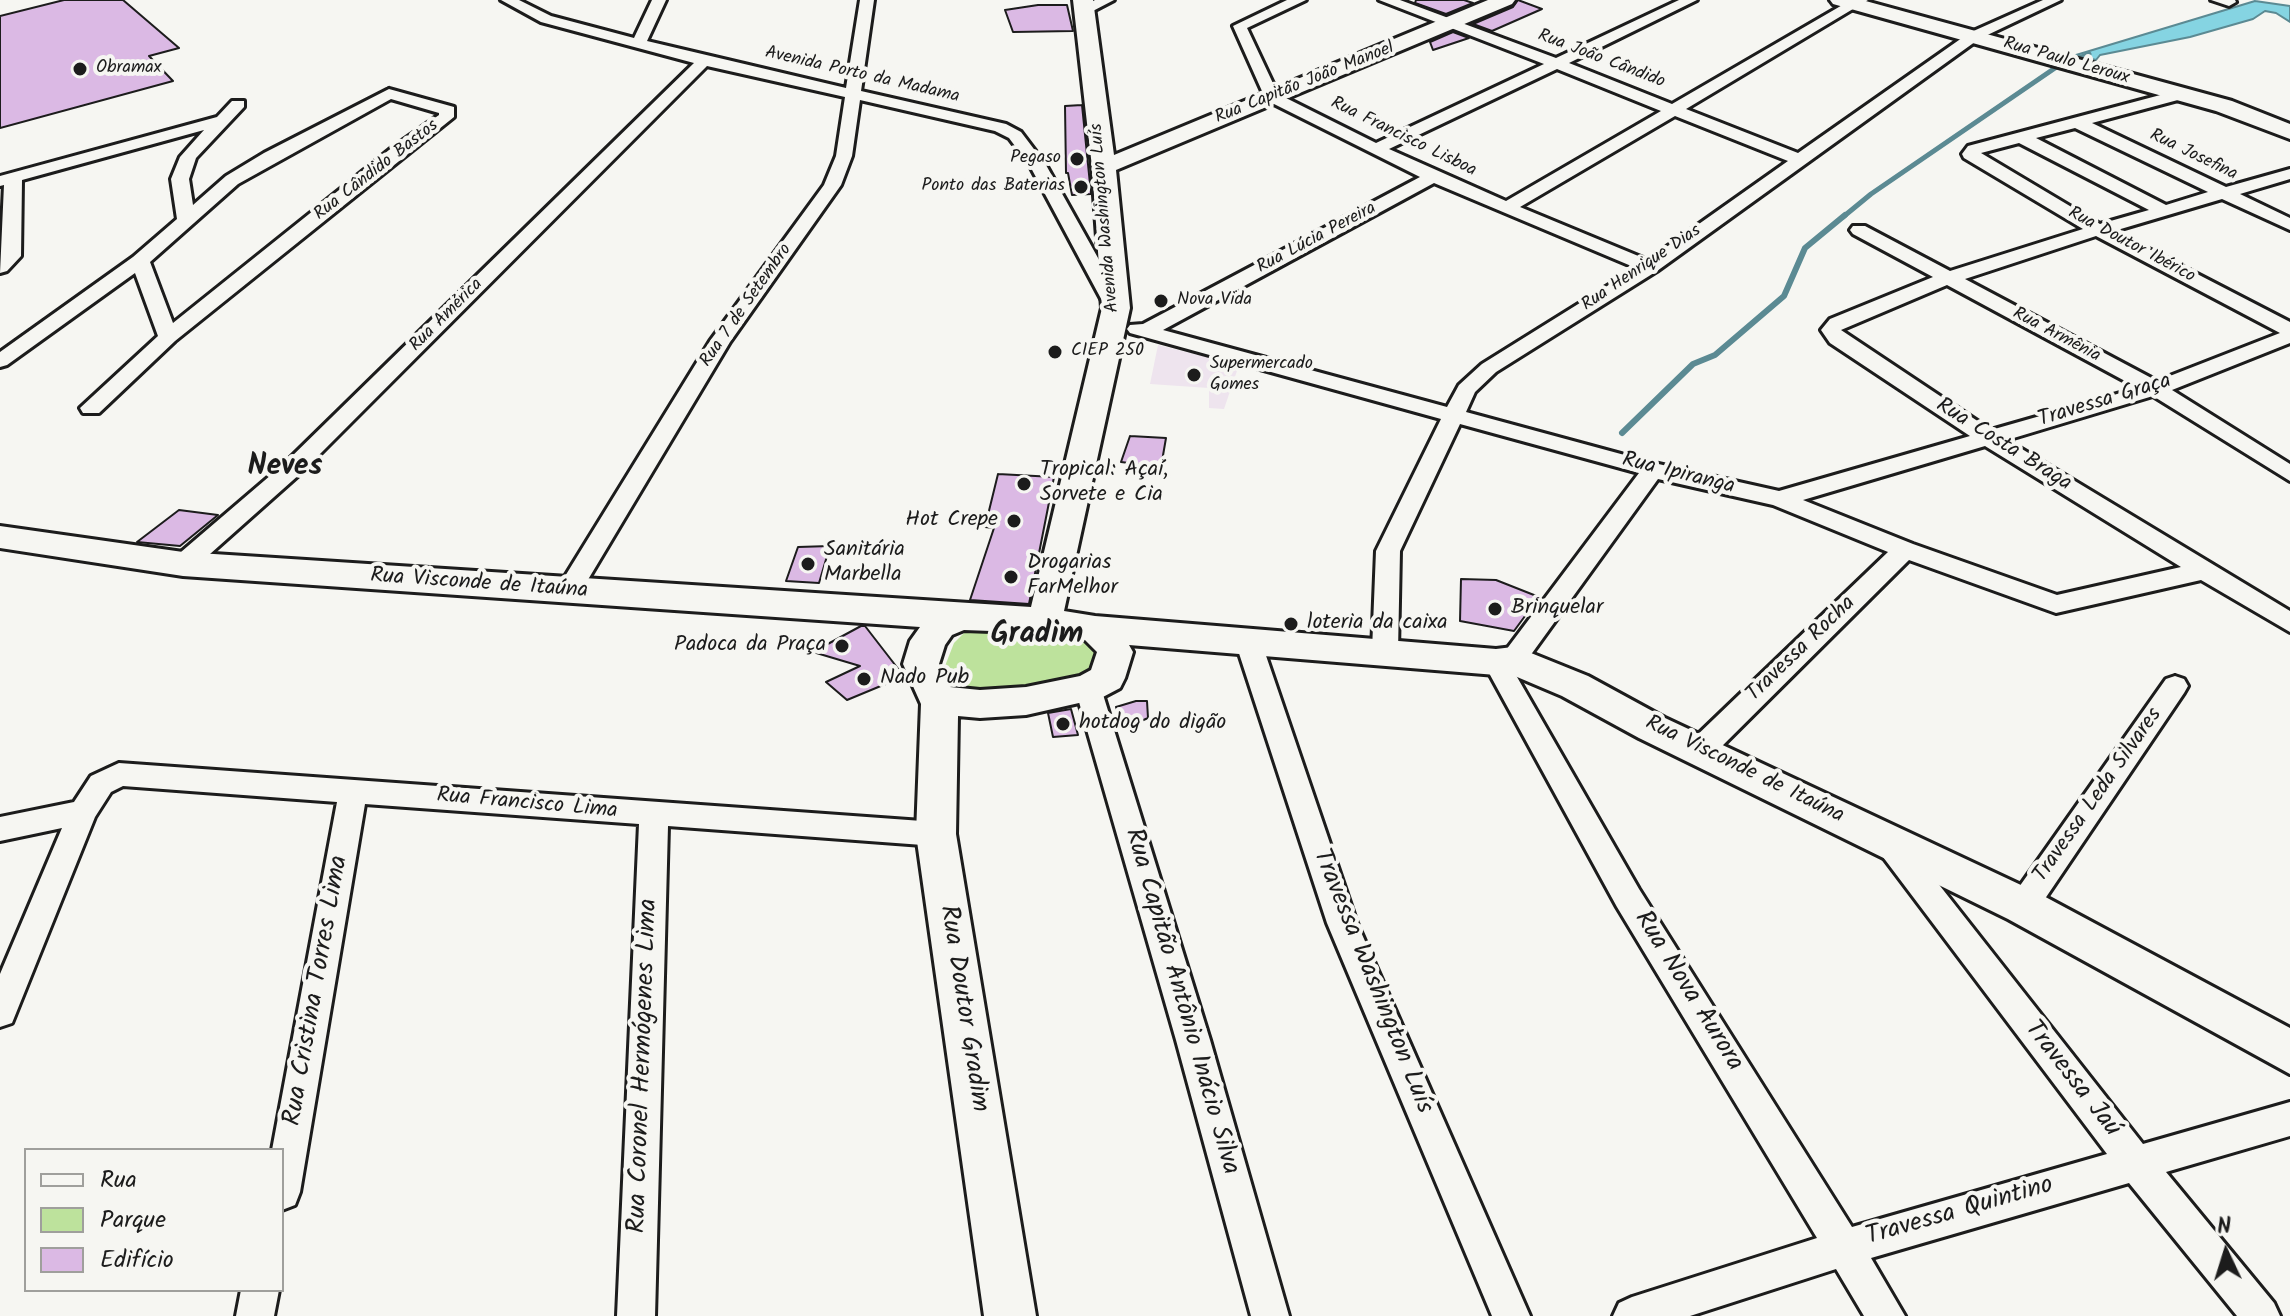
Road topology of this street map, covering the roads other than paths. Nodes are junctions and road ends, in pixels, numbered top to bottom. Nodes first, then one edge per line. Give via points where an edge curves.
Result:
1 (508, 0) edge
2 (659, 0) edge
3 (867, 0) edge
4 (1107, 0) edge
5 (1299, 0) edge
6 (1386, 0) edge
7 (1505, 0) edge
8 (1690, 0) edge
9 (2054, 0) edge
10 (1851, 1) edge
11 (1084, 5) edge
12 (1454, 23) junction
13 (1974, 36) junction
14 (639, 42) junction
15 (704, 61) junction
16 (1558, 65) junction
17 (851, 94) junction
18 (2183, 94) junction
19 (1272, 97) junction
20 (238, 104) dead end
21 (1675, 109) junction
22 (220, 121) junction
23 (2078, 123) junction
24 (2290, 132) edge
25 (2022, 138) junction
26 (1376, 149) junction
27 (1800, 160) junction
28 (1104, 167) junction
29 (2290, 174) edge
30 (1433, 177) junction
31 (6, 179) edge
32 (2224, 193) junction
33 (1506, 208) junction
34 (2165, 211) junction
35 (186, 219) junction
36 (2290, 225) edge
37 (1859, 230) dead end
38 (2098, 230) junction
39 (140, 261) junction
40 (0, 267) edge
41 (1650, 267) junction
42 (1948, 278) junction
43 (1115, 315) junction
44 (1146, 331) junction
45 (2290, 333) edge
46 (168, 337) junction
47 (0, 361) edge
48 (2156, 389) junction
49 (91, 408) dead end
50 (1456, 414) junction
51 (1988, 438) junction
52 (1653, 470) junction
53 (2290, 474) edge
54 (1779, 499) junction
55 (7, 542) edge
56 (1905, 550) junction
57 (183, 564) junction
58 (2203, 571) junction
59 (568, 592) junction
60 (853, 607) junction
61 (960, 617) junction
62 (1045, 620) junction
63 (2290, 623) edge
64 (1095, 629) junction
65 (1156, 634) junction
66 (1248, 641) junction
67 (1385, 651) junction
68 (1504, 661) junction
69 (930, 682) junction
70 (1098, 683) junction
71 (2175, 686) dead end
72 (1700, 750) junction
73 (353, 791) junction
74 (83, 812) junction
75 (654, 815) junction
76 (0, 829) edge
77 (936, 834) junction
78 (1886, 840) junction
79 (2023, 906) junction
80 (0, 1012) edge
81 (2290, 1052) edge
82 (2290, 1119) edge
83 (2135, 1162) junction
84 (284, 1181) edge
85 (1845, 1247) junction
86 (260, 1292) edge
87 (255, 1316) edge
88 (636, 1316) edge
89 (1010, 1316) edge
90 (1270, 1316) edge
91 (1511, 1316) edge
92 (1632, 1316) edge
93 (1886, 1316) edge
94 (2261, 1316) edge

1 - 14 street, Avenida Porto da Madama via 546,19
2 - 14 street
3 - 17 street, Rua 7 de Setembro
4 - 11 street
5 - 19 street via 1240,26
6 - 12 street, Rua João Cândido
7 - 12 main road, Rua Capitão João Manoel
8 - 16 street
9 - 13 street, Rua Henrique Dias
10 - 13 main road, Rua Paulo Leroux
10 - 21 street
11 - 28 main road, Avenida Washington Luís
12 - 16 street, Rua João Cândido
12 - 19 main road, Rua Capitão João Manoel
13 - 18 main road, Rua Paulo Leroux
13 - 27 street, Rua Henrique Dias
14 - 15 street, Avenida Porto da Madama
15 - 17 street, Avenida Porto da Madama
15 - 57 street, Rua América via 293,468
16 - 21 street, Rua João Cândido
16 - 26 street
17 - 43 street, Avenida Porto da Madama via 1000,127 1015,135 1038,165
17 - 59 street, Rua 7 de Setembro via 844,156 832,185 720,341
18 - 23 street
18 - 24 main road, Rua Paulo Leroux
19 - 26 street, Rua Francisco Lisboa
19 - 28 main road, Rua Capitão João Manoel
20 - 22 street
21 - 27 street, Rua João Cândido
21 - 33 street
22 - 31 street
22 - 35 street via 188,157 180,179
23 - 25 street
23 - 32 street, Rua Josefina
25 - 34 street
25 - 38 street, Rua Doutor Ibérico via 1970,154
26 - 30 street, Rua Francisco Lisboa
27 - 41 street, Rua Henrique Dias
28 - 43 main road, Avenida Washington Luís
29 - 32 street
30 - 33 street, Rua Francisco Lisboa
30 - 44 street, Rua Lúcia Pereira
31 - 40 street via 12,256
32 - 34 street
32 - 36 street, Rua Josefina
33 - 41 street, Rua Francisco Lisboa
34 - 38 street
35 - 39 street, Rua Cândido Bastos
35 - 46 street, Rua Cândido Bastos via 232,180 382,89 448,110
37 - 42 street, Rua Armênia
38 - 42 street
38 - 45 street, Rua Doutor Ibérico
39 - 46 street
39 - 47 street, Rua Cândido Bastos
41 - 50 street, Rua Henrique Dias via 1489,368 1466,389
42 - 48 street, Rua Armênia
42 - 51 street, Rua Costa Braga via 1831,330 1837,339
43 - 44 street
43 - 62 main road, Avenida Washington Luís
44 - 50 street, Rua Ipiranga
45 - 48 street, Travessa Graça
46 - 49 street, Rua Cândido Bastos
48 - 51 street, Travessa Graça
48 - 53 street, Rua Armênia
50 - 52 street, Rua Ipiranga
50 - 67 street, Rua Henrique Dias via 1388,551
51 - 54 street, Travessa Graça
51 - 58 street, Rua Costa Braga
52 - 54 street, Rua Ipiranga
52 - 68 street
54 - 56 street, Rua Ipiranga
55 - 57 main road, Rua Visconde de Itaúna
56 - 58 street, Rua Ipiranga via 2056,604
56 - 72 street, Travessa Rocha
57 - 59 main road, Rua Visconde de Itaúna
58 - 63 street, Rua Costa Braga
59 - 60 main road, Rua Visconde de Itaúna
60 - 61 main road, Rua Visconde de Itaúna
60 - 69 main road via 904,641
61 - 62 main road, Rua Visconde de Itaúna
61 - 69 main road via 940,626 928,641
62 - 64 main road, Rua Visconde de Itaúna
64 - 65 main road, Rua Visconde de Itaúna
64 - 70 main road via 1115,652
65 - 66 main road, Rua Visconde de Itaúna
65 - 70 main road via 1134,661
66 - 67 main road, Rua Visconde de Itaúna
66 - 91 street, Travessa Washington Luís via 1342,923
67 - 68 main road, Rua Visconde de Itaúna
68 - 72 main road, Rua Visconde de Itaúna via 1575,686
68 - 85 street, Rua Nova Aurora via 1628,898
69 - 70 main road via 980,704 1026,701
69 - 77 main road, Rua Doutor Gradim
70 - 90 street, Rua Capitão Antônio Inácio Silva
71 - 79 street, Travessa Leda Silvares
72 - 78 main road, Rua Visconde de Itaúna
73 - 74 street, Rua Francisco Lima via 119,774 101,784
73 - 75 street, Rua Francisco Lima
73 - 84 street, Rua Cristina Torres Lima
74 - 76 street
74 - 80 street
75 - 77 street, Rua Francisco Lima
75 - 88 street, Rua Coronel Hermógenes Lima
77 - 89 main road, Rua Doutor Gradim
78 - 79 main road, Rua Visconde de Itaúna
78 - 83 street, Travessa Jaú
79 - 81 main road, Rua Visconde de Itaúna
82 - 83 street, Travessa Quintino
83 - 85 street, Travessa Quintino
83 - 94 street, Travessa Jaú
85 - 92 street, Travessa Quintino
85 - 93 street, Rua Nova Aurora
86 - 87 street

